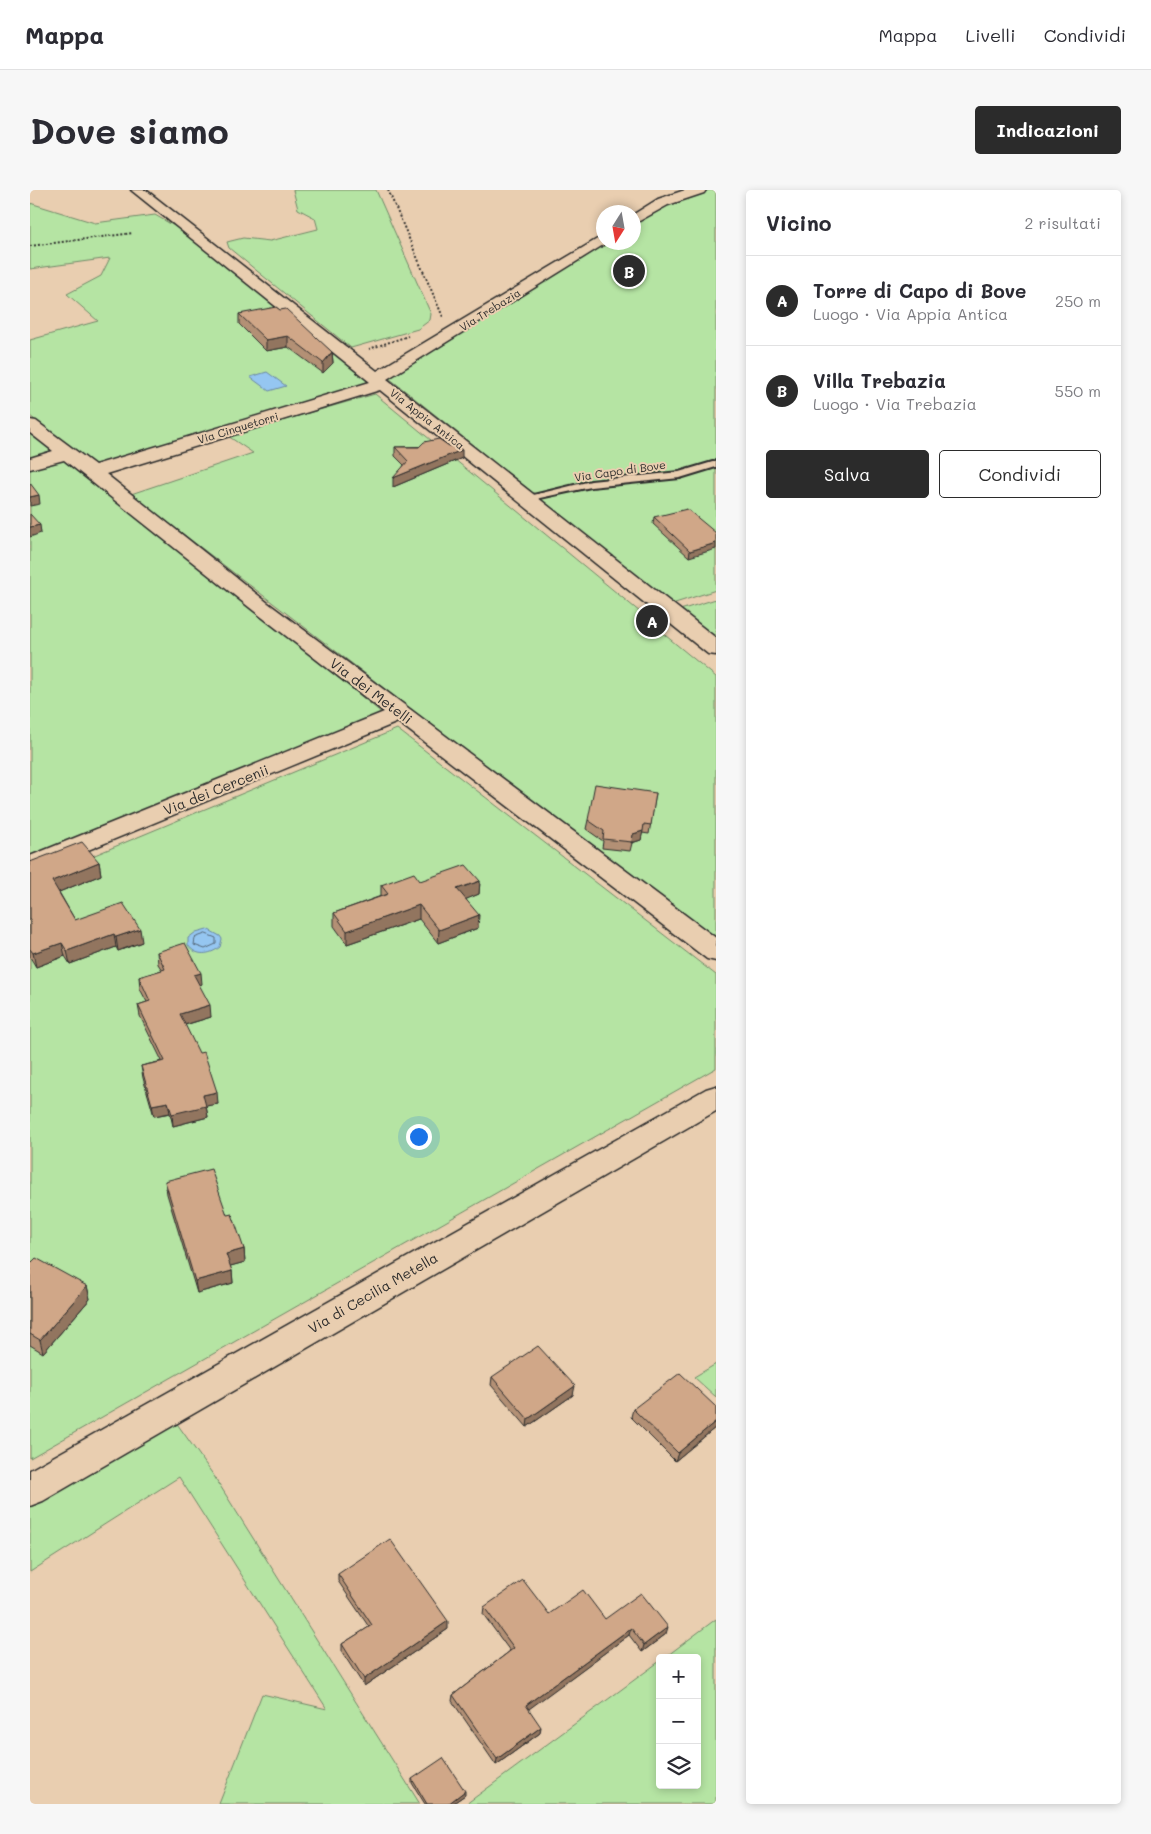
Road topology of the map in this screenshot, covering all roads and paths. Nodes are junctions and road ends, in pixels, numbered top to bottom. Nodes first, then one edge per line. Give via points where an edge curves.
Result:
1 (138, 190) edge
2 (388, 190) edge
3 (699, 190) edge
4 (641, 216) edge
5 (133, 232) dead end
6 (596, 244) edge
7 (30, 246) edge
8 (440, 323) dead end
9 (416, 333) dead end
10 (347, 356) junction
11 (379, 382) junction
12 (30, 425) edge
13 (67, 454) junction
14 (30, 464) edge
15 (716, 464) edge
16 (93, 472) junction
17 (526, 498) junction
18 (716, 649) edge
19 (401, 713) junction
20 (30, 866) edge
21 (716, 952) edge
22 (716, 1097) edge
23 (30, 1489) edge

1 - 10 street, Via Appia Antica
2 - 8 path via 443,317
3 - 4 street via 663,202
5 - 7 path
6 - 11 street, Via Trebazia
9 - 10 path
10 - 11 street, Via Appia Antica
11 - 16 street, Via Cinquetorri
11 - 17 street, Via Appia Antica
12 - 13 street, Via dei Metelli
13 - 14 street
13 - 16 street, Via dei Metelli
15 - 17 lane, Via Capo di Bove via 680,474 591,484
16 - 19 street, Via dei Metelli via 261,607
17 - 18 street, Via Appia Antica
19 - 20 street, Via dei Cercenii
19 - 21 street, Via dei Metelli
22 - 23 street, Via di Cecilia Metella

